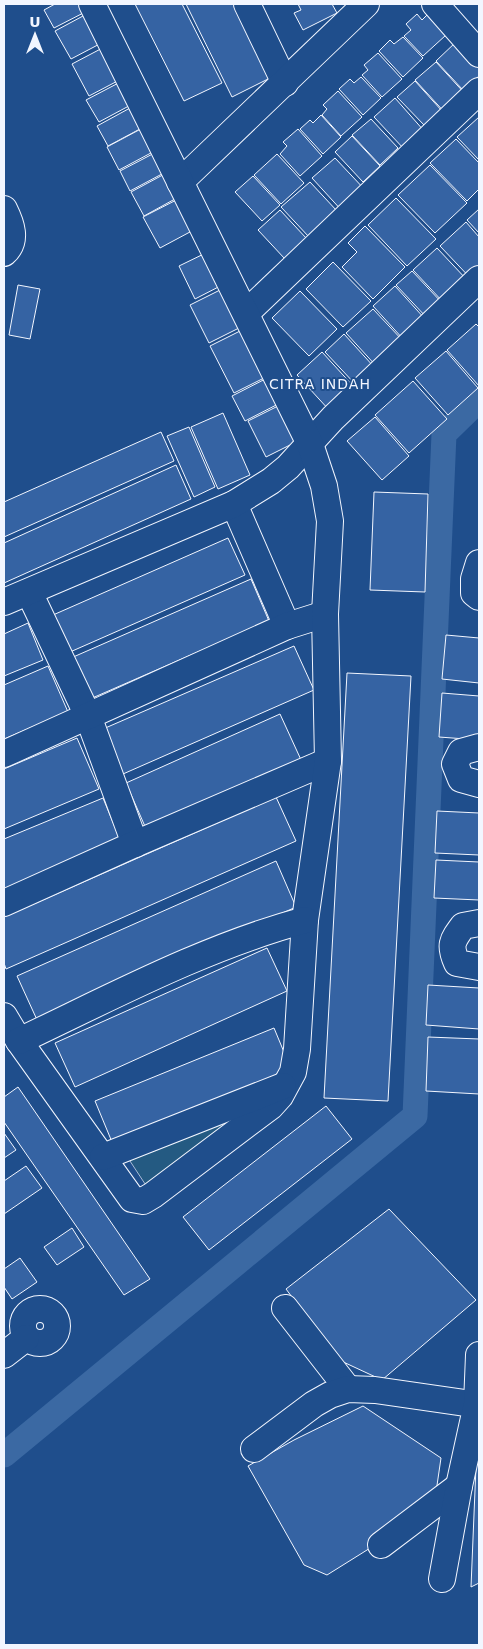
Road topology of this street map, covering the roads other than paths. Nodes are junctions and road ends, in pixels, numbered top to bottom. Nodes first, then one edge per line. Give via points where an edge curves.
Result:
1 (92, 4) edge
2 (247, 4) edge
3 (366, 4) edge
4 (435, 4) edge
5 (479, 54) edge
6 (285, 83) junction
7 (479, 91) edge
8 (180, 182) junction
9 (4, 209) edge
10 (4, 253) edge
11 (479, 278) edge
12 (246, 313) junction
13 (310, 444) junction
14 (234, 504) junction
15 (479, 563) edge
16 (29, 592) junction
17 (479, 598) edge
18 (4, 602) edge
19 (325, 614) junction
20 (287, 626) junction
21 (88, 716) junction
22 (479, 746) edge
23 (4, 754) edge
24 (328, 761) junction
25 (479, 784) edge
26 (135, 844) junction
27 (4, 903) edge
28 (305, 920) junction
29 (479, 923) edge
30 (479, 967) edge
31 (4, 1016) edge
32 (19, 1041) junction
33 (287, 1084) junction
34 (103, 1157) junction
35 (285, 1308) dead end
36 (26, 1338) dead end
37 (4, 1355) edge
38 (479, 1355) edge
39 (348, 1389) junction
40 (478, 1405) edge
41 (254, 1449) dead end
42 (459, 1486) junction
43 (381, 1546) dead end
44 (442, 1579) dead end

1 - 8 street
2 - 6 street
3 - 6 street
4 - 5 street
6 - 8 street
7 - 12 street
8 - 12 street
9 - 10 street via 12,237 10,248
11 - 13 street
12 - 13 street
13 - 14 street via 272,481
13 - 19 street via 324,486 330,522
14 - 16 street
14 - 20 street
15 - 17 street via 474,578 474,593
16 - 18 street
16 - 21 street
19 - 20 street
19 - 24 street
20 - 21 street
21 - 23 street
21 - 26 street
22 - 25 street via 461,752 455,764 461,779
24 - 26 street
24 - 28 street
26 - 27 street
28 - 32 street via 268,930 166,971
28 - 33 street via 297,1049
29 - 30 street via 463,926 452,950 457,963
31 - 32 street
32 - 34 street
33 - 34 street
33 - 34 street via 272,1106 143,1201 132,1199
35 - 39 street
36 - 37 street
38 - 40 street
39 - 40 street
39 - 41 street via 314,1404
40 - 42 street
42 - 43 street
42 - 44 street

